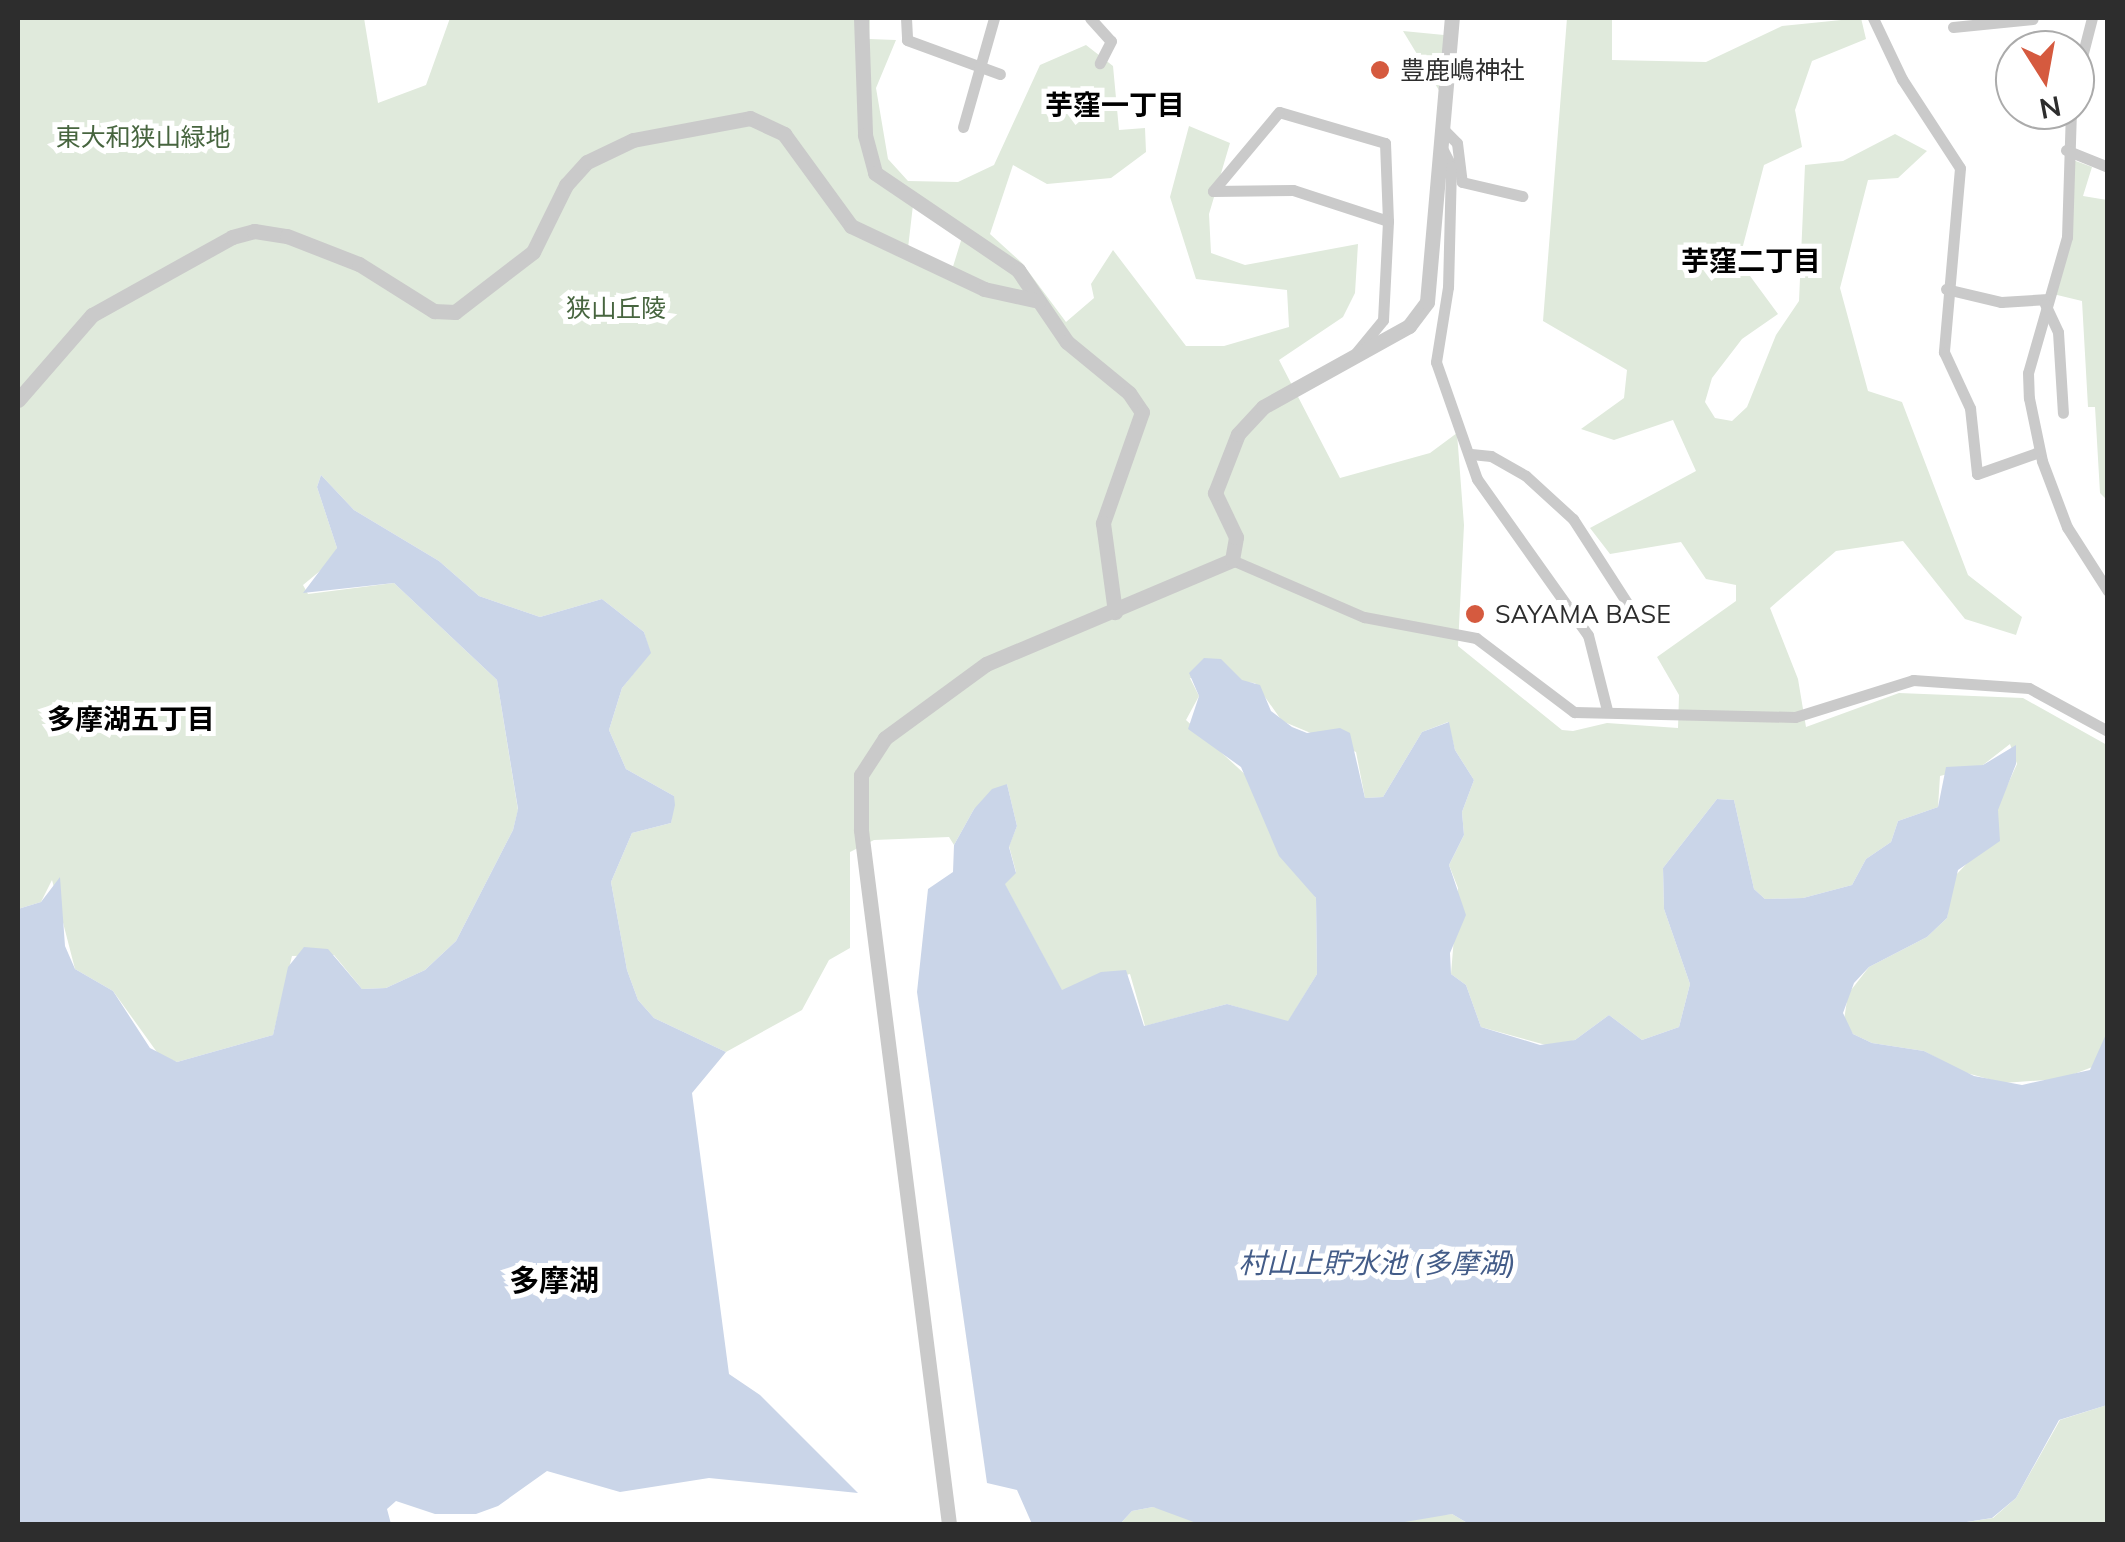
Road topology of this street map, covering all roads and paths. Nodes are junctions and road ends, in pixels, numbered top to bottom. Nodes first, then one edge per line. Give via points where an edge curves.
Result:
1 (861, 18) edge
2 (906, 18) edge
3 (994, 18) edge
4 (1090, 18) edge
5 (1452, 18) edge
6 (1873, 18) edge
7 (2033, 20) edge
8 (1953, 27) dead end
9 (1100, 62) dead end
10 (982, 68) junction
11 (1000, 74) dead end
12 (963, 127) dead end
13 (2068, 130) edge
14 (1441, 136) junction
15 (2066, 150) junction
16 (2108, 166) edge
17 (1522, 196) dead end
18 (1388, 220) junction
19 (1946, 289) junction
20 (1039, 301) junction
21 (2046, 302) junction
22 (1350, 362) junction
23 (18, 400) edge
24 (2064, 413) dead end
25 (2039, 452) junction
26 (1471, 454) junction
27 (1232, 560) junction
28 (2108, 591) edge
29 (1115, 612) junction
30 (1638, 620) dead end
31 (1607, 710) junction
32 (2108, 731) edge
33 (948, 1524) edge

1 - 20 street via 865,135 875,173 1018,270
2 - 10 street via 906,40
3 - 10 street
4 - 9 street via 1110,42
5 - 14 street
6 - 19 street via 1902,79 1960,168
7 - 8 street
10 - 11 street
10 - 12 street
13 - 15 street
14 - 17 street via 1457,143 1462,182
14 - 22 street via 1427,302 1410,326
14 - 26 street via 1450,166 1450,223 1436,362
15 - 16 street
15 - 21 street via 2068,237
18 - 18 street via 1385,143 1279,112 1213,190 1293,190
18 - 22 street via 1383,320
19 - 21 street via 2001,302
19 - 25 street via 1944,352 1970,408 1977,474
20 - 23 street via 984,289 851,226 784,134 750,118 633,140 586,162 566,185 533,252 455,312 434,311 359,264 287,236 254,230 232,237 92,315
20 - 29 street via 1068,342 1129,392 1142,412 1103,523
21 - 24 street via 2060,344
21 - 25 street via 2028,373
22 - 27 street via 1263,407 1238,434 1215,493 1236,537
25 - 28 street via 2072,538
26 - 30 street via 1508,464 1573,518
26 - 31 street via 1477,479 1588,635
27 - 29 street
27 - 31 street via 1364,616 1476,638 1564,710
29 - 33 street via 1003,655 951,686 878,745 858,786
31 - 32 street via 1796,717 1913,680 2029,688

